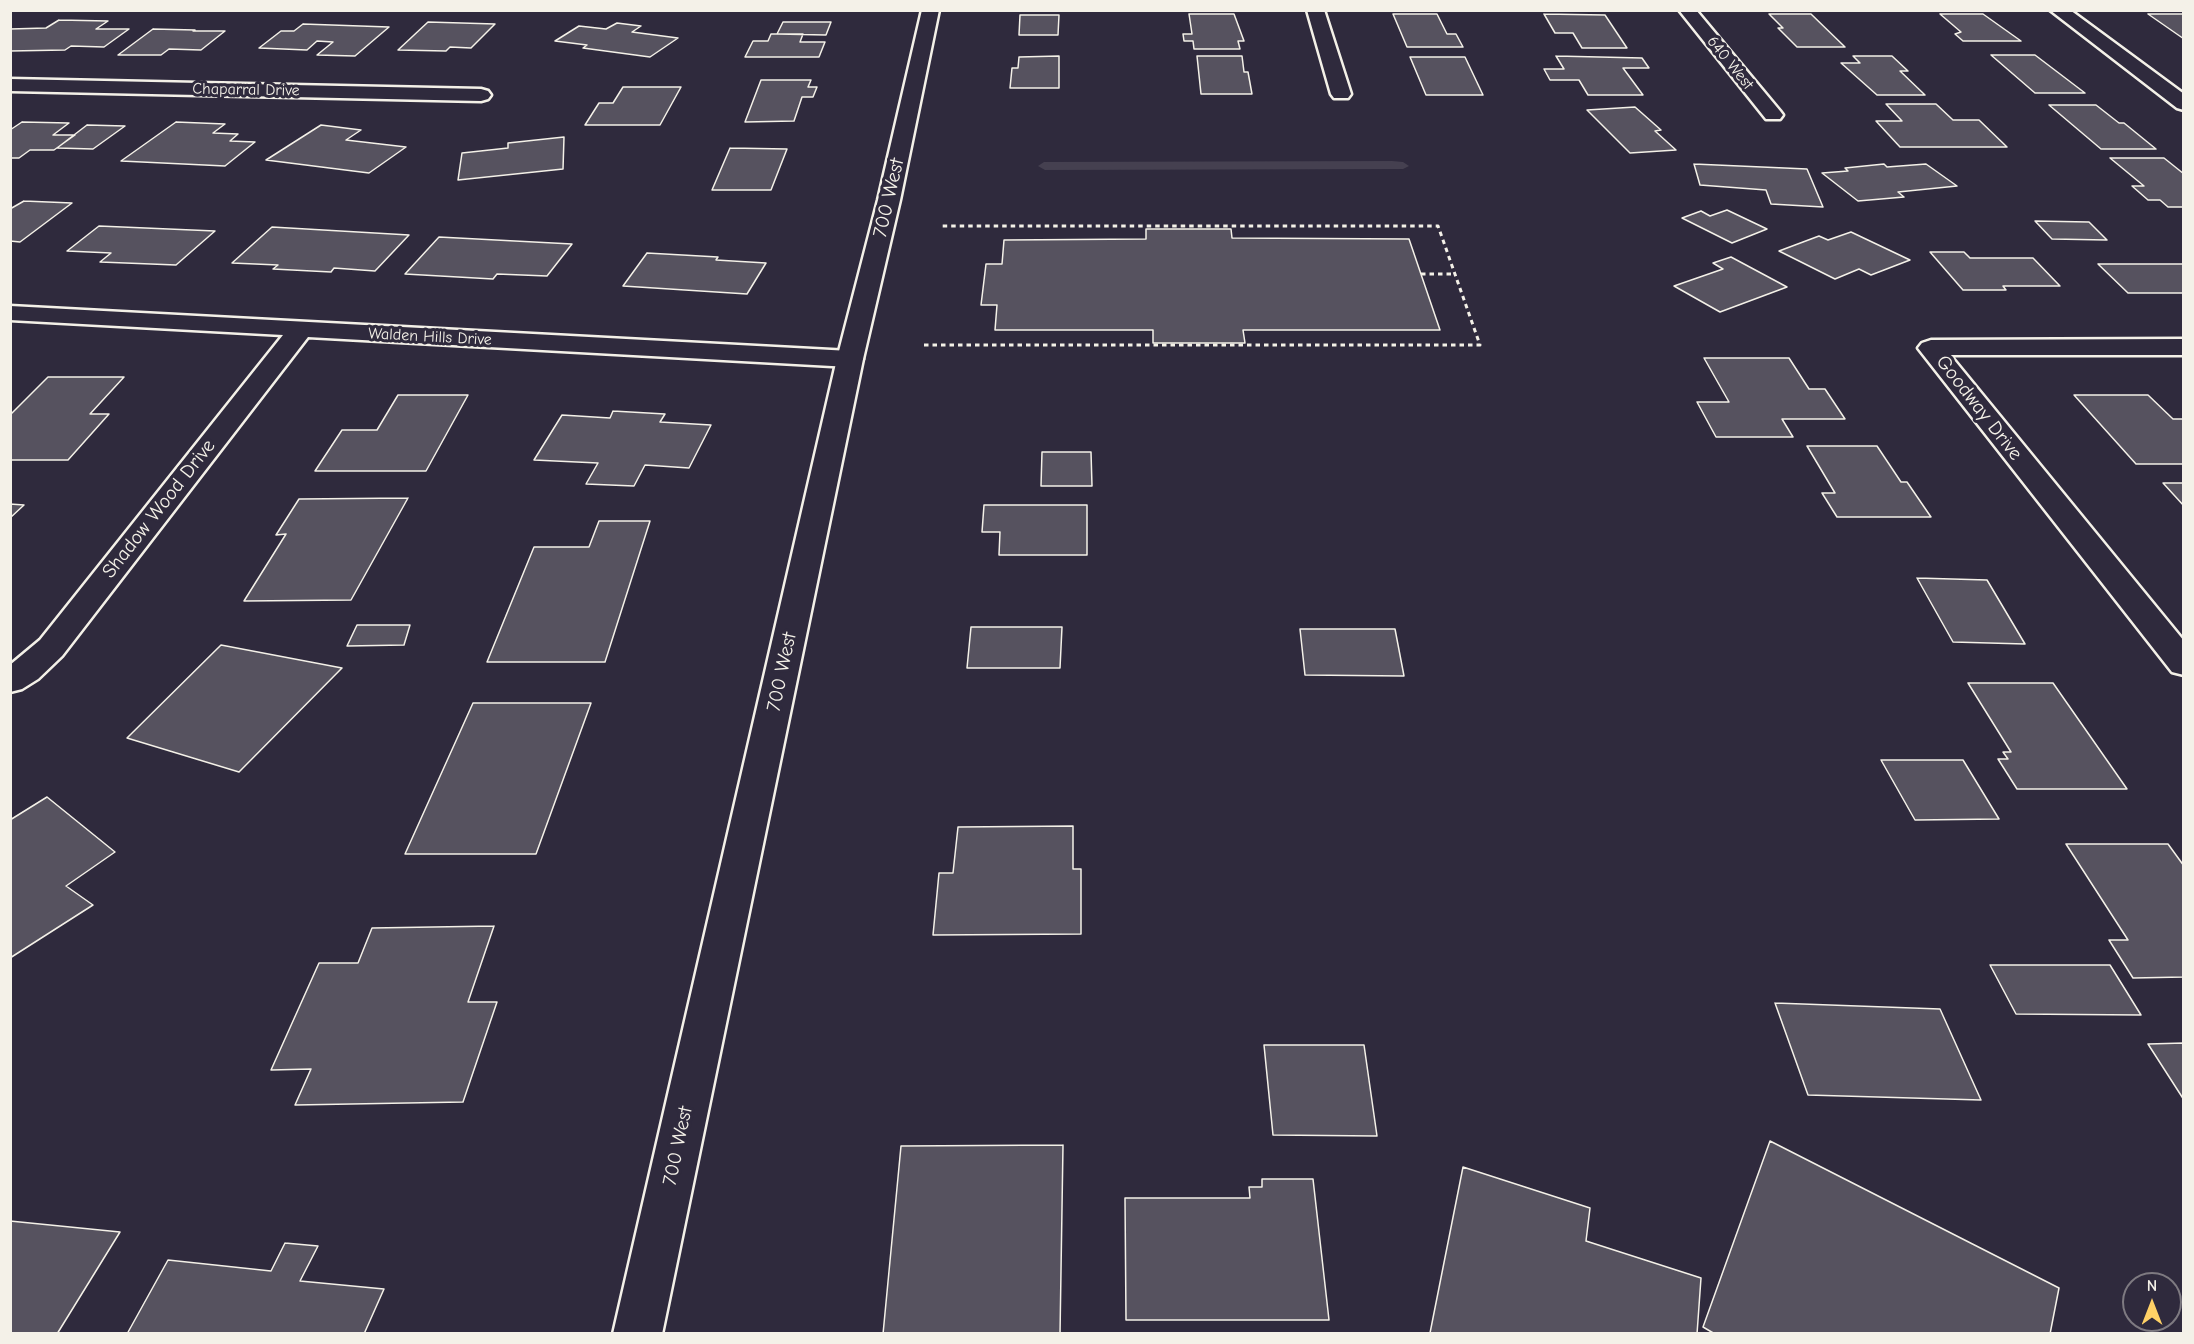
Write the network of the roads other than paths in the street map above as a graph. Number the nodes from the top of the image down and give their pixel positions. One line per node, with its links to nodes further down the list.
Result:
1 (931, 10): 13 (street, 700 West)
2 (1315, 10): 6 (street)
3 (1687, 10): 9 (street, 640 West)
4 (2058, 10): 8 (street)
5 (10, 85): 7 (street, Chaparral Drive)
6 (1341, 94)
7 (481, 95)
8 (2184, 104)
9 (1773, 115)
10 (10, 313): 11 (street, Walden Hills Drive)
11 (300, 330): 13 (street, Walden Hills Drive); 15 (street, Shadow Wood Drive)
12 (2184, 347): 14 (street, Goodway Drive)
13 (850, 359): 16 (street, 700 West)
14 (2184, 664)
15 (10, 681)
16 (637, 1334)

